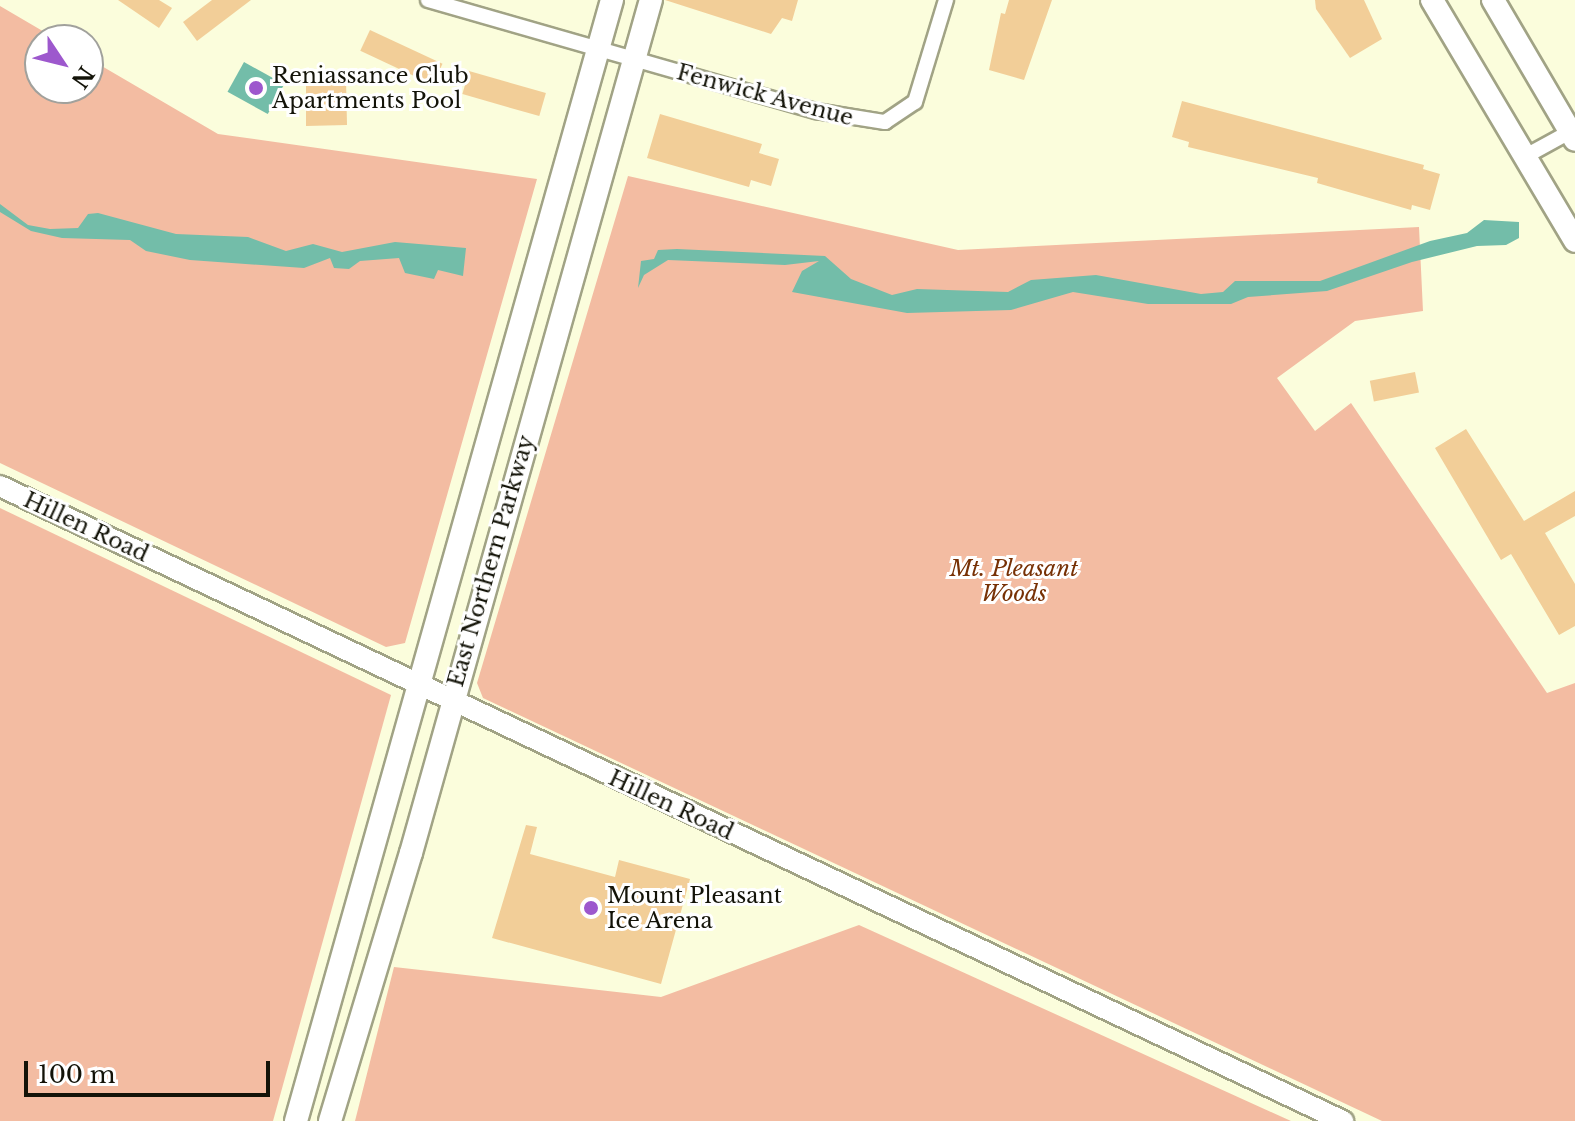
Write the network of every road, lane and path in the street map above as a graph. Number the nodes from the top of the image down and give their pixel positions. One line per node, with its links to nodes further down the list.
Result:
1 (428, 0): 7 (street, Fenwick Avenue)
2 (612, 0): 7 (main road, East Northern Parkway)
3 (651, 0): 8 (main road, East Northern Parkway)
4 (946, 0): 8 (street, Fenwick Avenue)
5 (1432, 0): 10 (main road)
6 (1493, 0): 9 (main road)
7 (598, 51): 8 (street, Fenwick Avenue); 13 (main road, East Northern Parkway)
8 (633, 61): 14 (main road, East Northern Parkway)
9 (1573, 134): 10 (street)
10 (1524, 157): 11 (main road)
11 (1575, 241)
12 (0, 486): 13 (street, Hillen Road)
13 (417, 683): 14 (street, Hillen Road); 15 (main road, East Northern Parkway)
14 (452, 699): 16 (main road, East Northern Parkway); 17 (street, Hillen Road)
15 (296, 1121)
16 (330, 1121)
17 (1343, 1121)

